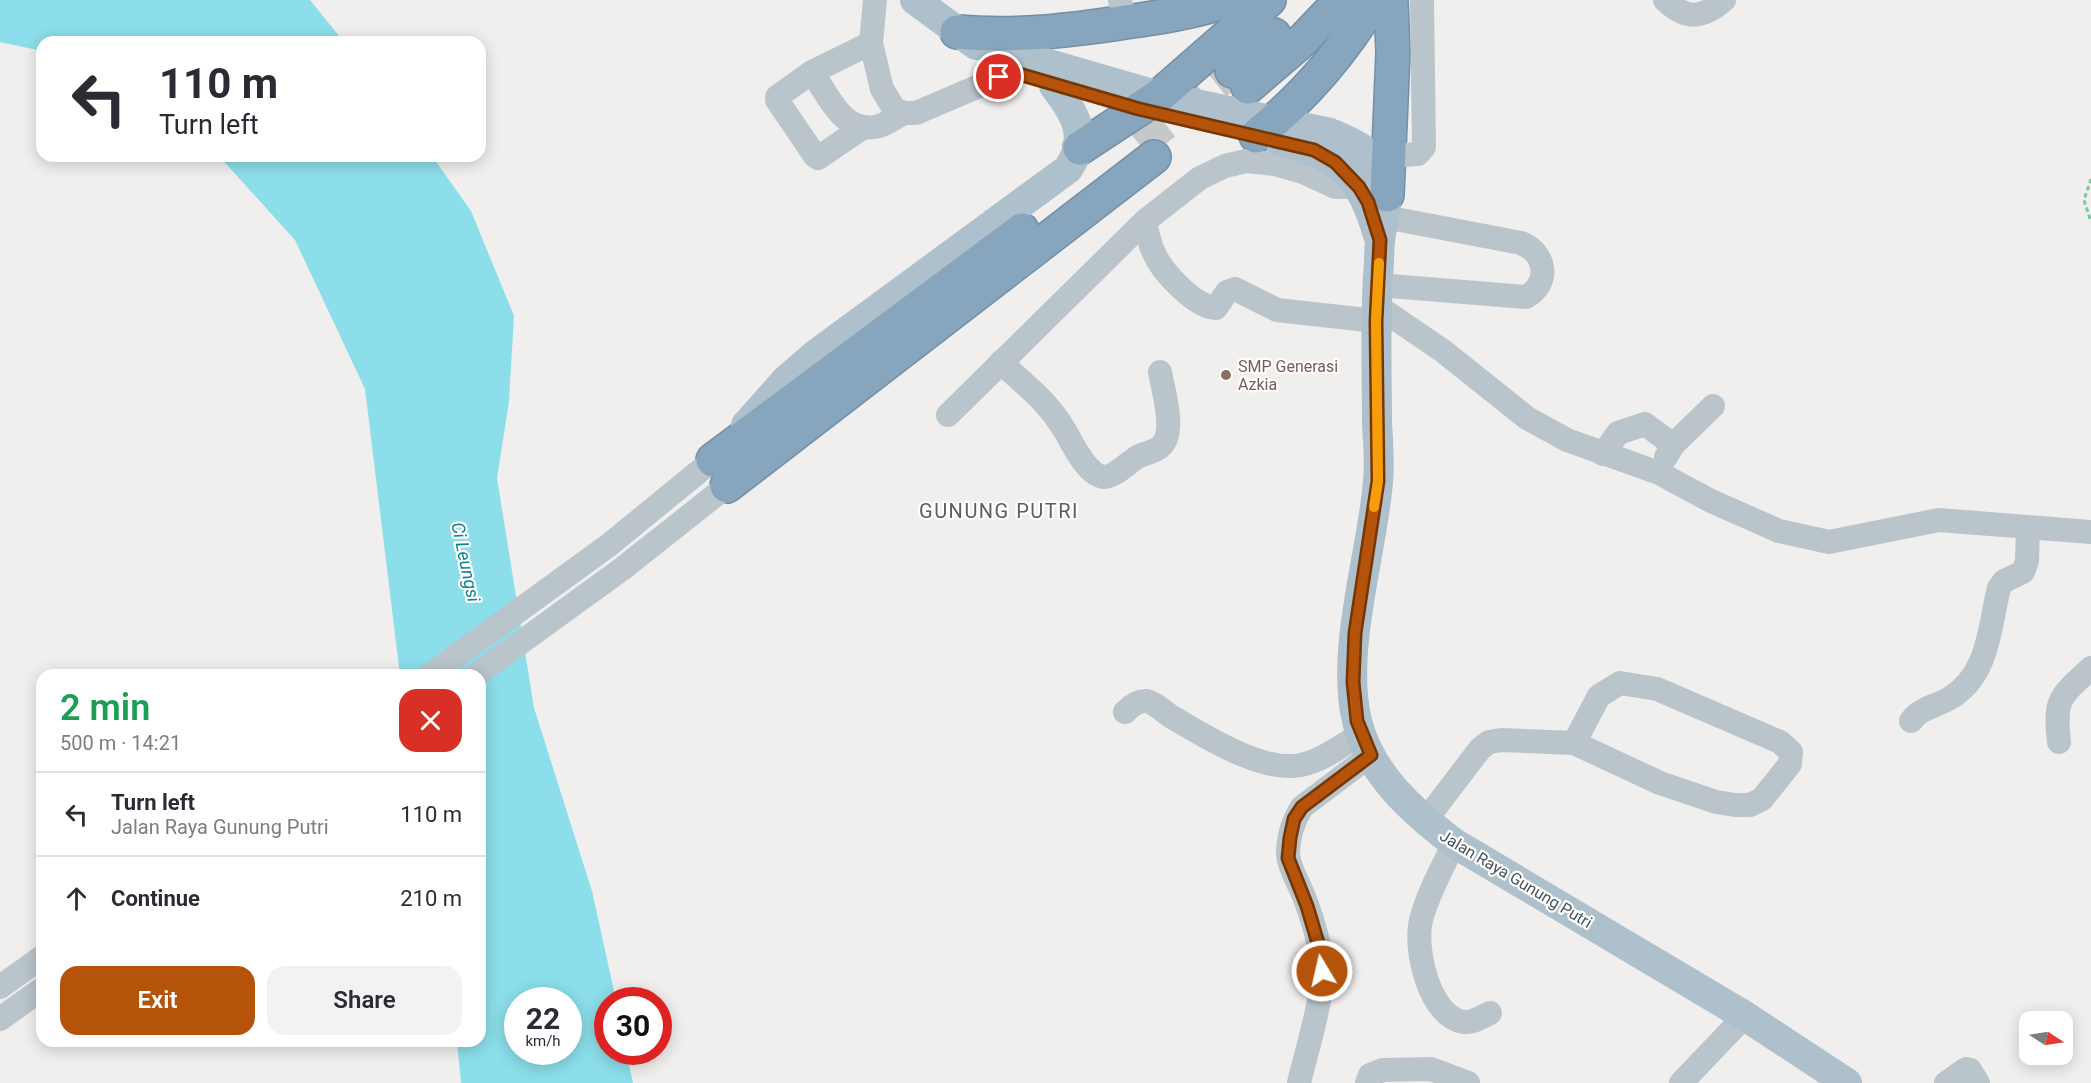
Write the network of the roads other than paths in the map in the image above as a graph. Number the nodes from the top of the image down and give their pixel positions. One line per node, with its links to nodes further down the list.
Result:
1 (874, 0): 14 (street)
2 (915, 0): 13 (main road)
3 (1229, 0): 12 (highway)
4 (1269, 0): 18 (highway)
5 (1309, 0): 6 (highway)
6 (1341, 0)
7 (1374, 0): 21 (highway)
8 (1391, 0): 24 (highway)
9 (1422, 0): 24 (street)
10 (1665, 0): 11 (street)
11 (1724, 0)
12 (1123, 11): 13 (highway)
13 (957, 32): 15 (main road)
14 (871, 43): 16 (street); 19 (street)
15 (1002, 64): 17 (main road); 18 (main road); 19 (street)
16 (812, 72): 20 (street); 20 (street)
17 (1054, 86): 18 (main road); 22 (main road)
18 (1149, 102): 21 (main road); 22 (highway)
19 (904, 113): 20 (street)
20 (862, 128)
21 (1265, 129): 25 (main road)
22 (1080, 148): 34 (main road)
23 (1147, 150): 34 (highway)
24 (1389, 156): 25 (highway)
25 (1378, 210): 26 (street); 27 (main road, Jalan Raya Gunung Putri); 27 (street)
26 (1145, 221): 27 (street); 28 (street)
27 (1377, 304): 33 (street); 45 (main road, Jalan Raya Gunung Putri)
28 (1001, 362): 29 (street); 31 (street)
29 (1160, 372)
30 (1713, 406): 32 (street)
31 (948, 415)
32 (1673, 446): 33 (street); 35 (street)
33 (1603, 454): 35 (street)
34 (720, 473): 39 (street); 40 (street)
35 (1659, 473): 36 (street)
36 (2028, 528): 37 (street); 42 (street)
37 (2091, 532)
38 (2091, 668): 43 (street)
39 (438, 669)
40 (484, 669)
41 (1125, 712): 45 (street)
42 (1911, 721)
43 (2060, 742)
44 (1574, 743): 44 (street); 46 (street)
45 (1366, 744): 46 (main road, Jalan Raya Gunung Putri); 54 (street)
46 (1425, 821): 47 (main road, Jalan Raya Gunung Putri)
47 (1454, 843): 51 (street); 52 (main road, Jalan Raya Gunung Putri)
48 (36, 961): 49 (street)
49 (0, 987)
50 (36, 993): 53 (street)
51 (1490, 1013)
52 (1745, 1016): 57 (street); 58 (main road, Jalan Raya Gunung Putri)
53 (0, 1018)
54 (1299, 1083)
55 (1367, 1083): 56 (street)
56 (1468, 1083)
57 (1681, 1083)
58 (1847, 1083)
59 (1946, 1083): 60 (street)
60 (1978, 1083)

